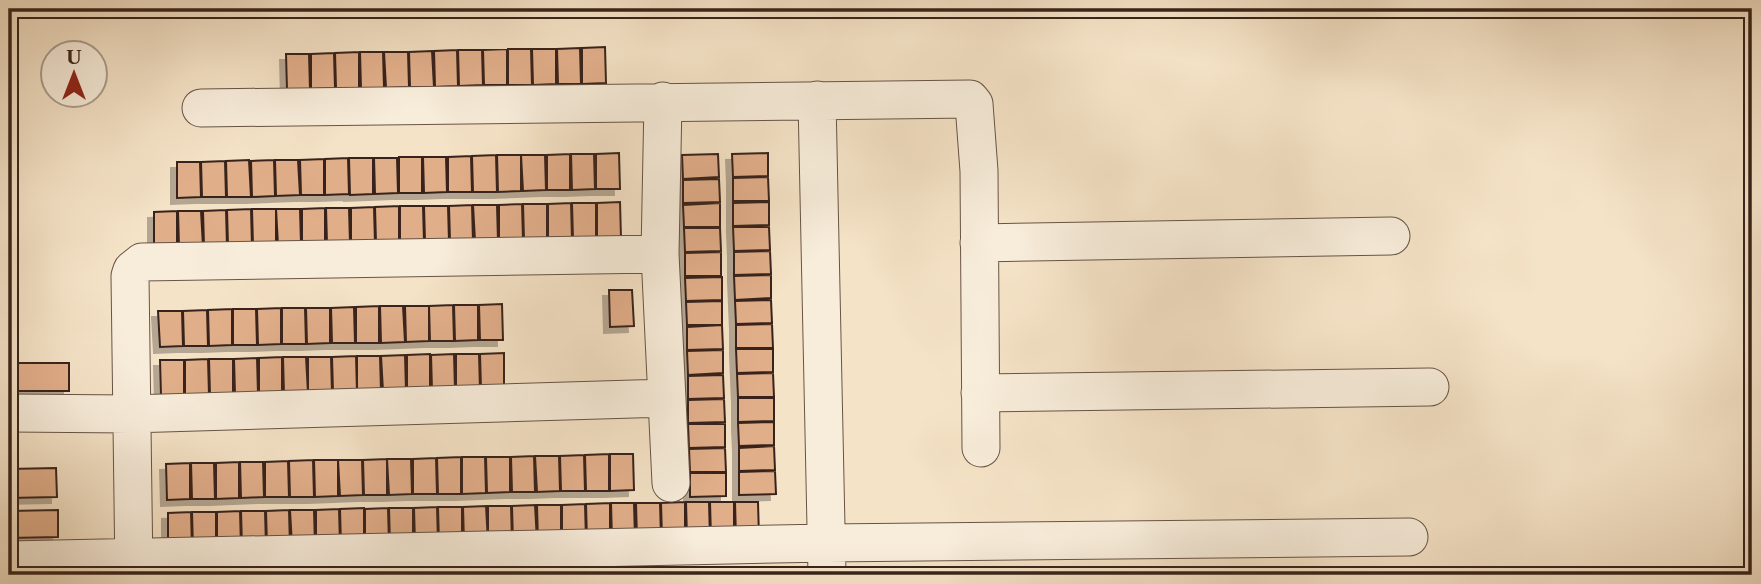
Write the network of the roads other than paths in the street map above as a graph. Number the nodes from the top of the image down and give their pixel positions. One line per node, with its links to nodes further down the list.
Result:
1 (817, 100): 2 (street); 5 (street); 15 (street)
2 (663, 101): 3 (street); 6 (street)
3 (201, 108)
4 (1391, 236): 5 (street)
5 (979, 243): 8 (street)
6 (660, 254): 9 (street); 11 (street)
7 (1430, 387): 8 (street)
8 (980, 393): 12 (street)
9 (667, 398): 11 (street); 13 (street)
10 (9, 413): 11 (street)
11 (130, 414): 17 (street)
12 (981, 448)
13 (671, 482)
14 (1409, 537): 15 (street)
15 (827, 559): 17 (street)
16 (9, 560): 17 (street)
17 (133, 567)

